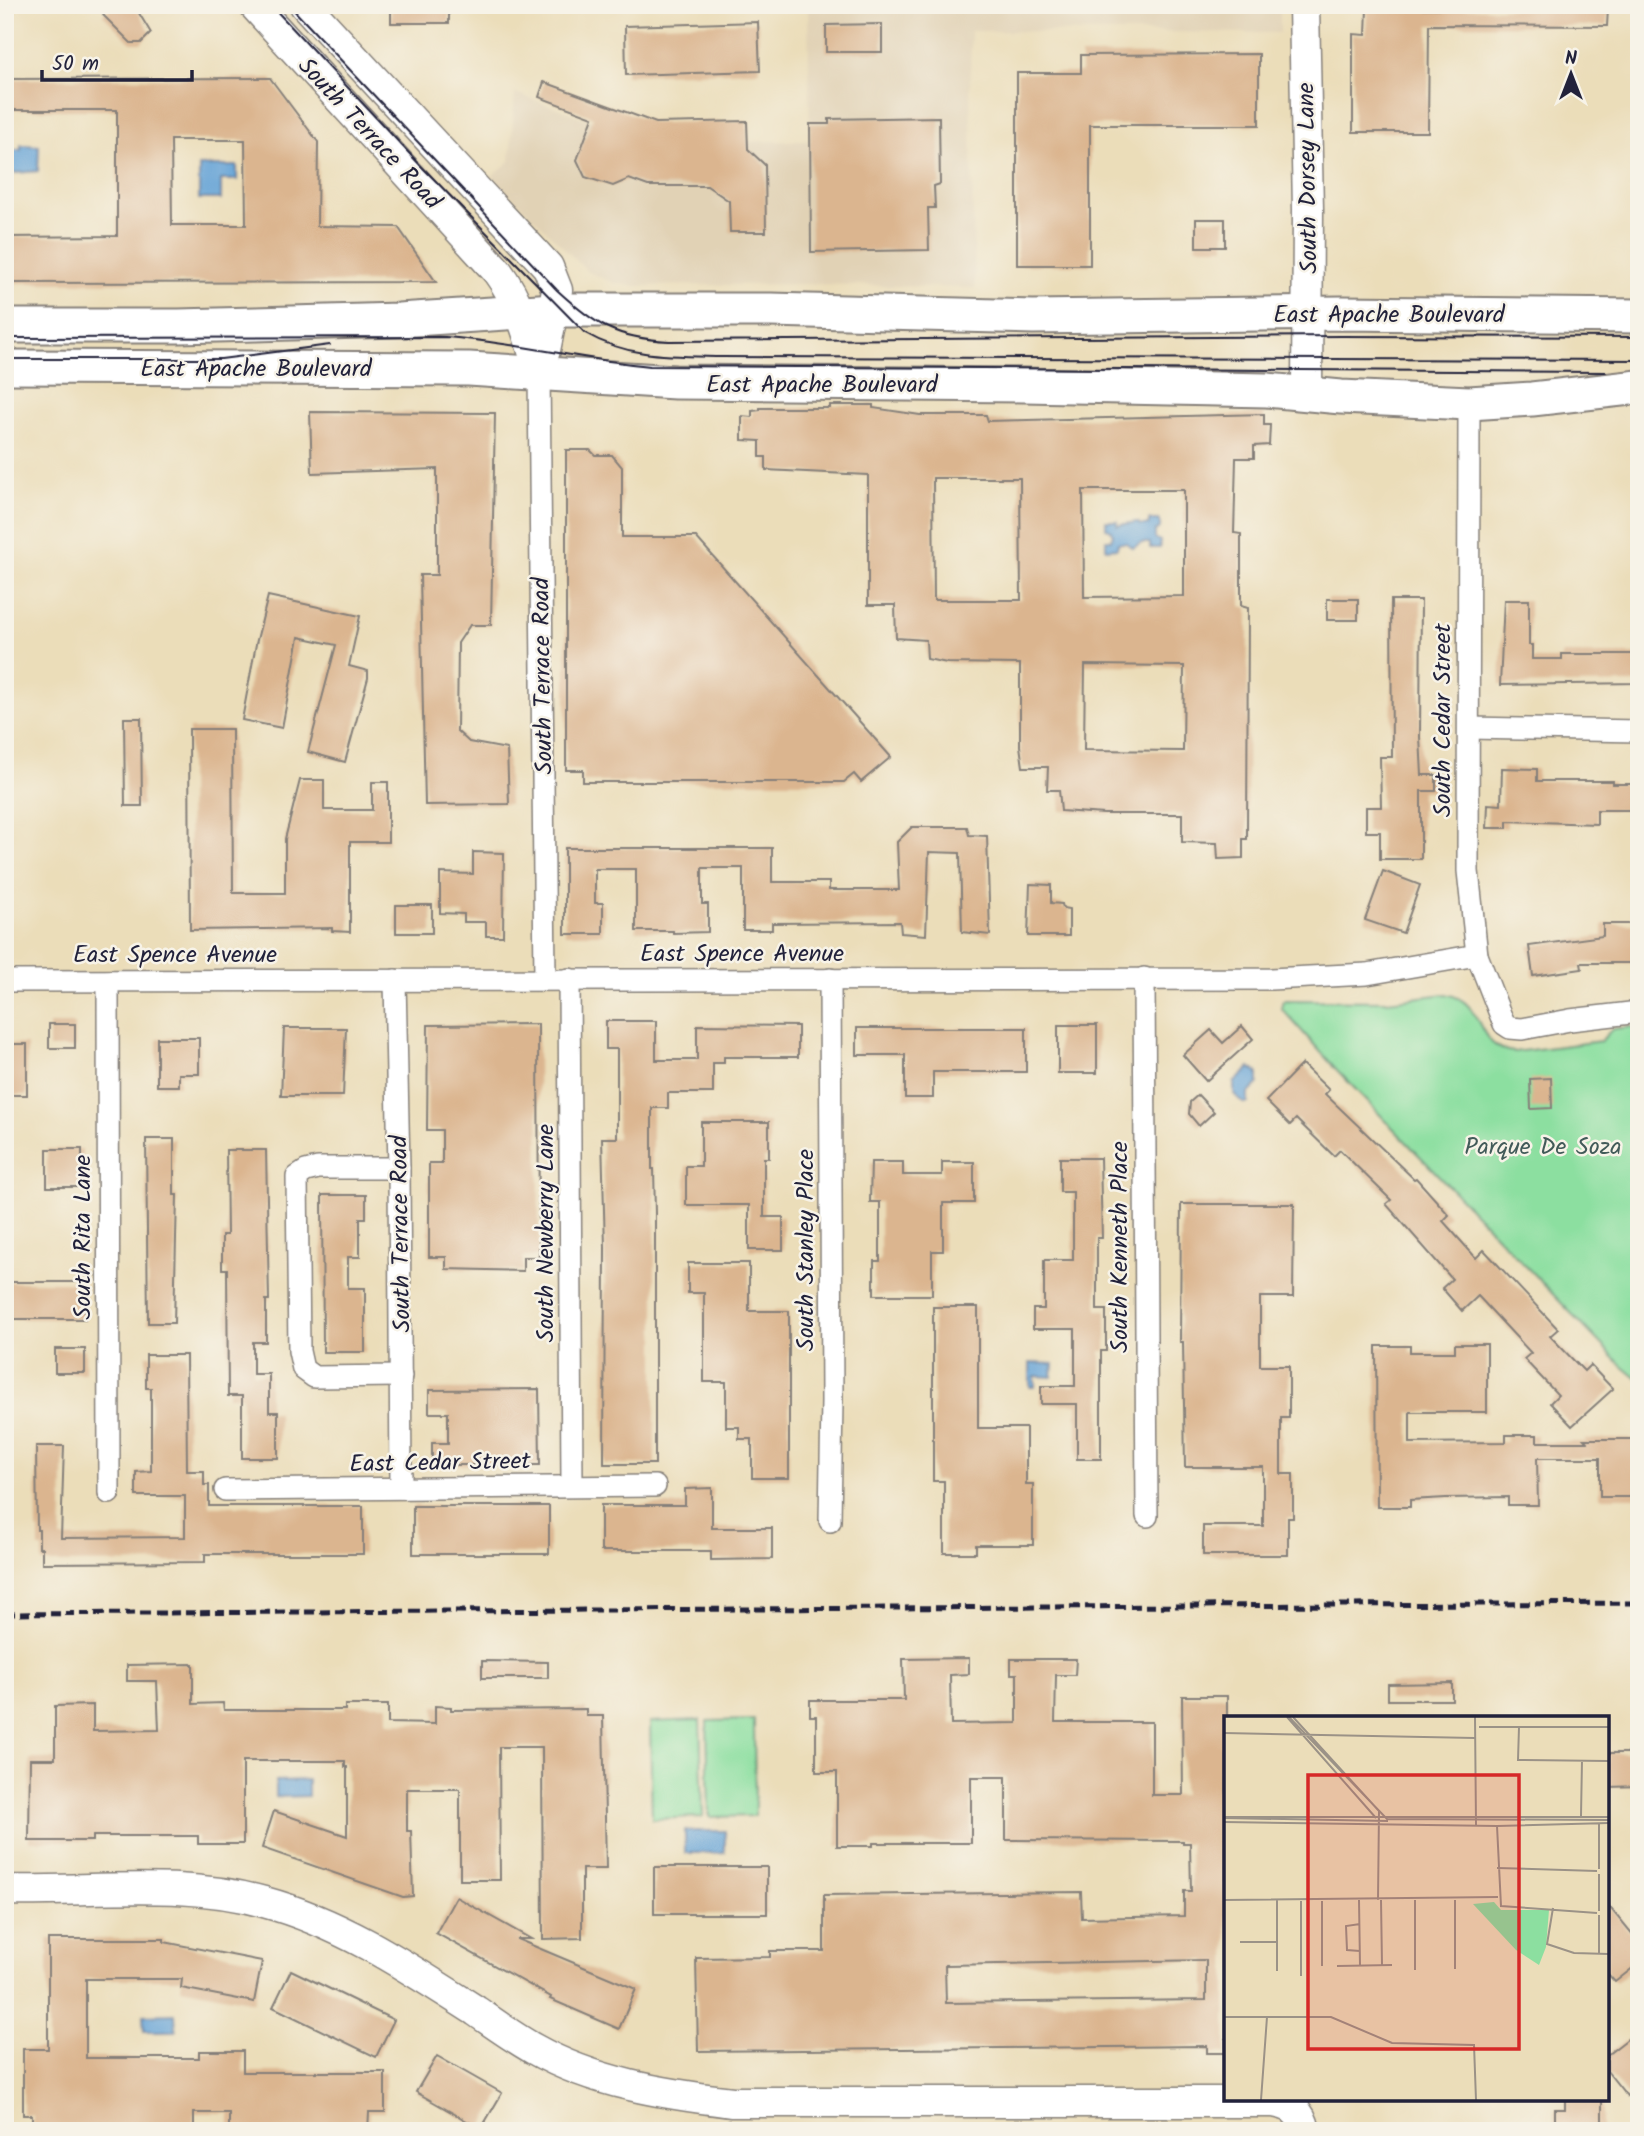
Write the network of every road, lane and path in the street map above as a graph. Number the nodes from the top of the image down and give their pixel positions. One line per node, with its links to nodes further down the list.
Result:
1 (254, 5): 5 (street, South Terrace Road)
2 (305, 5): 4 (street, South Terrace Road)
3 (1304, 5): 6 (street, South Dorsey Lane)
4 (554, 310): 5 (main road, East Apache Boulevard); 6 (main road, East Apache Boulevard); 12 (street, South Terrace Road)
5 (521, 312): 9 (main road, East Apache Boulevard); 12 (street, South Terrace Road)
6 (1308, 314): 7 (main road, East Apache Boulevard); 14 (street, South Dorsey Lane)
7 (1639, 316)
8 (5, 326): 9 (main road, East Apache Boulevard)
9 (103, 326): 11 (main road)
10 (5, 367): 11 (main road, East Apache Boulevard)
11 (88, 368): 12 (main road, East Apache Boulevard)
12 (539, 372): 14 (main road, East Apache Boulevard); 20 (street, South Terrace Road)
13 (1639, 387): 15 (main road, East Apache Boulevard)
14 (1307, 393): 15 (main road, East Apache Boulevard)
15 (1469, 403): 16 (street, South Cedar Street)
16 (1469, 728): 17 (street); 18 (street, South Cedar Street)
17 (1639, 731)
18 (1477, 955): 19 (street, East Spence Avenue); 26 (street, South Cedar Street)
19 (1144, 978): 22 (street, East Spence Avenue); 34 (street, South Kenneth Place)
20 (545, 979): 21 (street, East Spence Avenue); 23 (street, East Spence Avenue)
21 (569, 979): 22 (street, East Spence Avenue); 29 (street, South Newberry Lane)
22 (830, 979): 35 (street, South Stanley Place)
23 (395, 980): 25 (street, East Spence Avenue); 27 (street, South Terrace Road)
24 (5, 981): 25 (street, East Spence Avenue)
25 (108, 981): 33 (street, South Rita Lane)
26 (1639, 1012)
27 (399, 1168): 28 (street, South Terrace Road); 28 (street)
28 (401, 1376): 31 (street, South Terrace Road)
29 (572, 1486): 30 (street, East Cedar Street); 31 (street, East Cedar Street)
30 (656, 1486)
31 (401, 1488): 32 (street, East Cedar Street)
32 (225, 1490)
33 (109, 1493)
34 (1147, 1516)
35 (830, 1521)
36 (5, 1890): 37 (street)
37 (1298, 2118)

